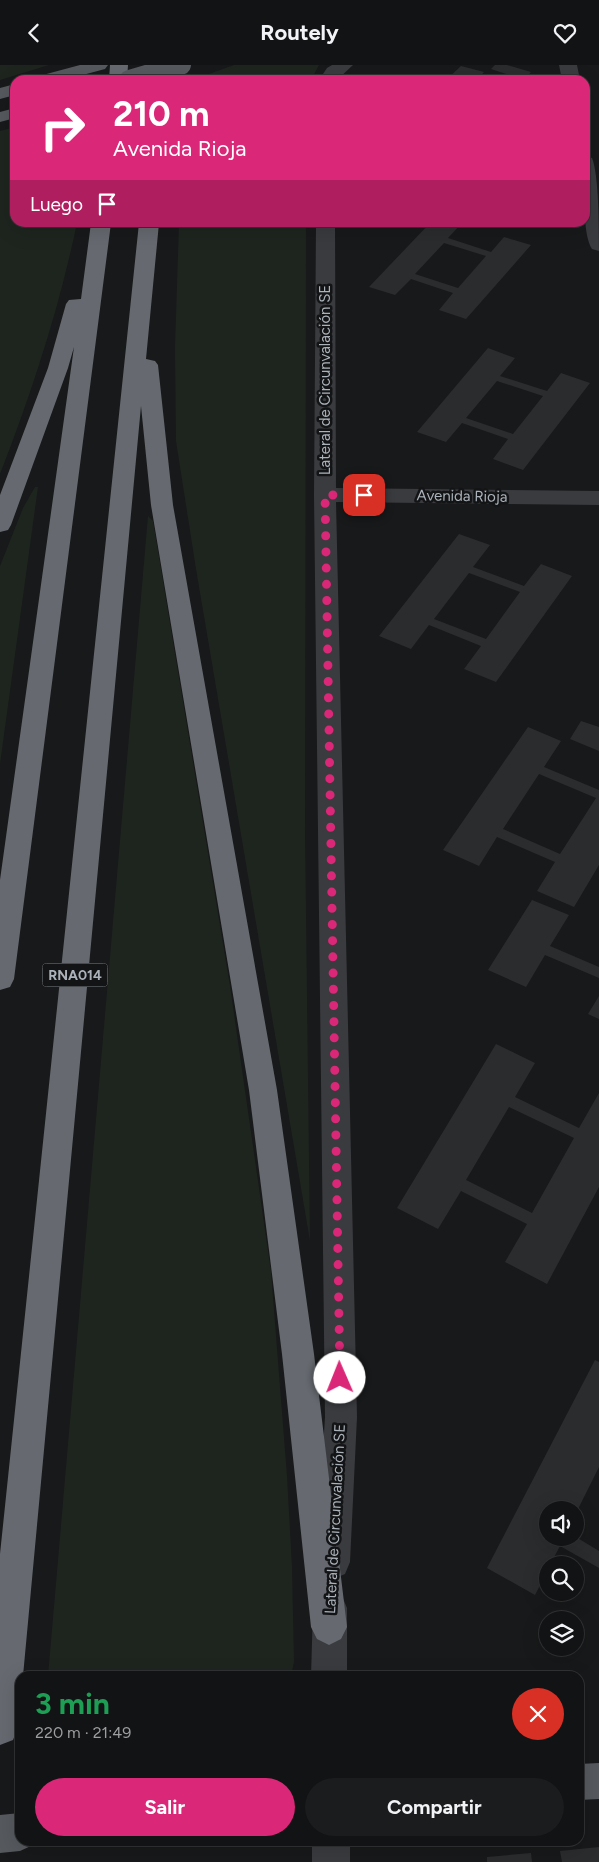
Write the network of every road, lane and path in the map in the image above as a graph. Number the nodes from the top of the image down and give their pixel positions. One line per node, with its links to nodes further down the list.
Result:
1 (98, 65): 4 (main road)
2 (181, 65): 5 (main road, bridge)
3 (344, 65): 6 (street)
4 (63, 75)
5 (146, 75)
6 (331, 75)
7 (590, 192): 12 (street)
8 (95, 227): 16 (highway)
9 (100, 227): 17 (highway)
10 (149, 227): 13 (highway, RNA014)
11 (325, 227): 14 (street, Lateral de Circunvalación SE)
12 (599, 245)
13 (142, 303): 18 (highway); 20 (highway, RNA014)
14 (325, 495): 15 (street, Avenida Rioja); 18 (street, Lateral de Circunvalación SE)
15 (599, 498)
16 (0, 525)
17 (0, 979)
18 (329, 1627): 19 (street, Lateral de Circunvalación SE)
19 (329, 1671)
20 (0, 1727)
21 (599, 1781): 22 (main road)
22 (584, 1782)
23 (15, 1832): 24 (main road)
24 (0, 1834)
25 (331, 1846): 26 (street)
26 (331, 1862)

